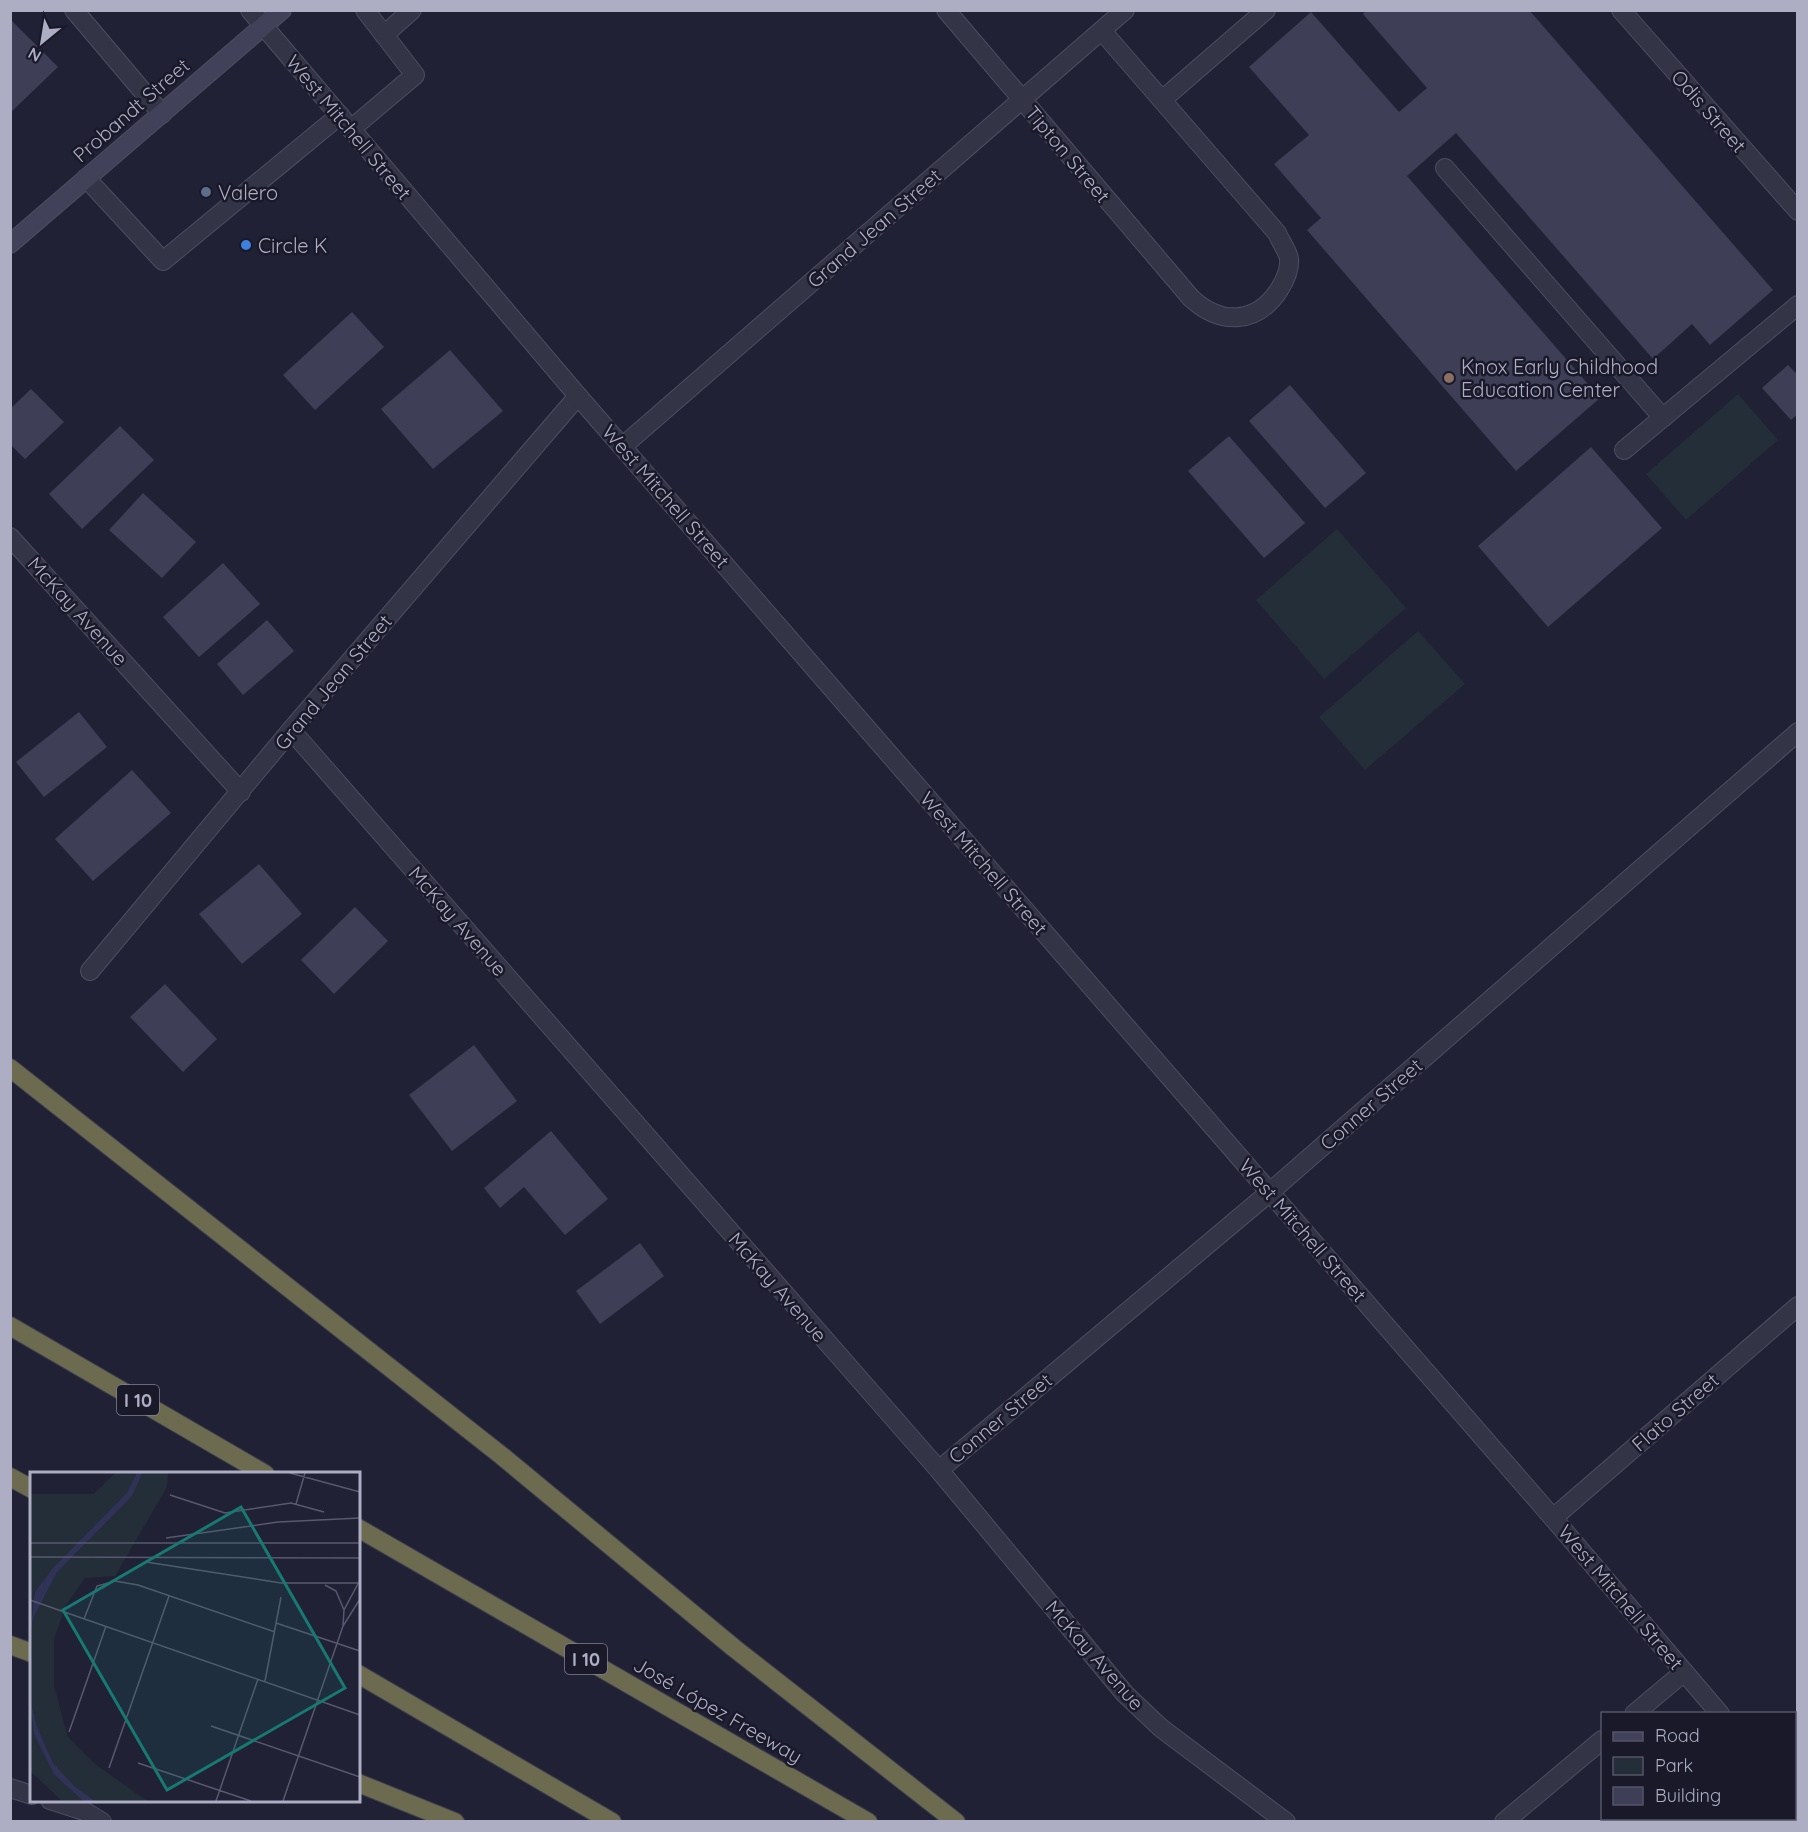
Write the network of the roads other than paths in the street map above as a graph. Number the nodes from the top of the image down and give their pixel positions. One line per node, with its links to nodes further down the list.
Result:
1 (74, 10): 15 (street)
2 (250, 10): 10 (street, West Mitchell Street)
3 (282, 10): 10 (main road, Probandt Street)
4 (365, 10): 12 (street)
5 (412, 10): 12 (street)
6 (946, 10): 14 (street, Tipton Street)
7 (1125, 10): 11 (street, Grand Jean Street)
8 (1266, 10): 13 (street)
9 (1621, 10): 19 (street, Odis Street)
10 (264, 26): 15 (main road, Probandt Street); 16 (street, West Mitchell Street)
11 (1102, 31): 13 (street, Tipton Street); 14 (street, Grand Jean Street)
12 (384, 35): 16 (street)
13 (1162, 99): 14 (street, Tipton Street)
14 (1022, 100): 24 (street, Grand Jean Street)
15 (162, 114): 18 (main road, Probandt Street)
16 (345, 122): 18 (street); 22 (street, West Mitchell Street)
17 (1445, 168): 23 (street)
18 (86, 178): 20 (main road, Probandt Street)
19 (1797, 211)
20 (10, 244)
21 (1797, 305): 23 (street)
22 (578, 396): 24 (street, West Mitchell Street); 27 (street, Grand Jean Street)
23 (1663, 418): 25 (street)
24 (623, 446): 32 (street, West Mitchell Street)
25 (1624, 450)
26 (10, 537): 29 (street, McKay Avenue)
27 (291, 730): 29 (street, Grand Jean Street); 35 (street, McKay Avenue)
28 (1797, 732): 32 (street, Conner Street)
29 (241, 792): 30 (street, Grand Jean Street)
30 (90, 971)
31 (10, 1068): 56 (highway)
32 (1270, 1192): 35 (street, Conner Street); 39 (street, West Mitchell Street)
33 (1797, 1306): 39 (street, Flato Street)
34 (10, 1326): 36 (highway, I 10)
35 (939, 1470): 57 (street, McKay Avenue)
36 (263, 1472)
37 (10, 1477): 38 (highway)
38 (30, 1488)
39 (1553, 1518): 43 (street, West Mitchell Street)
40 (360, 1529): 55 (highway, José López Freeway / I 10)
41 (10, 1645): 42 (highway)
42 (30, 1652)
43 (1684, 1672): 45 (street); 46 (street, West Mitchell Street)
44 (360, 1675): 54 (highway)
45 (1635, 1712)
46 (1719, 1712)
47 (1601, 1741): 58 (street)
48 (360, 1784): 53 (highway)
49 (10, 1788): 50 (street)
50 (30, 1794)
51 (56, 1802): 52 (street)
52 (102, 1821)
53 (455, 1821)
54 (612, 1821)
55 (868, 1821)
56 (956, 1821)
57 (1286, 1821)
58 (1504, 1821)

